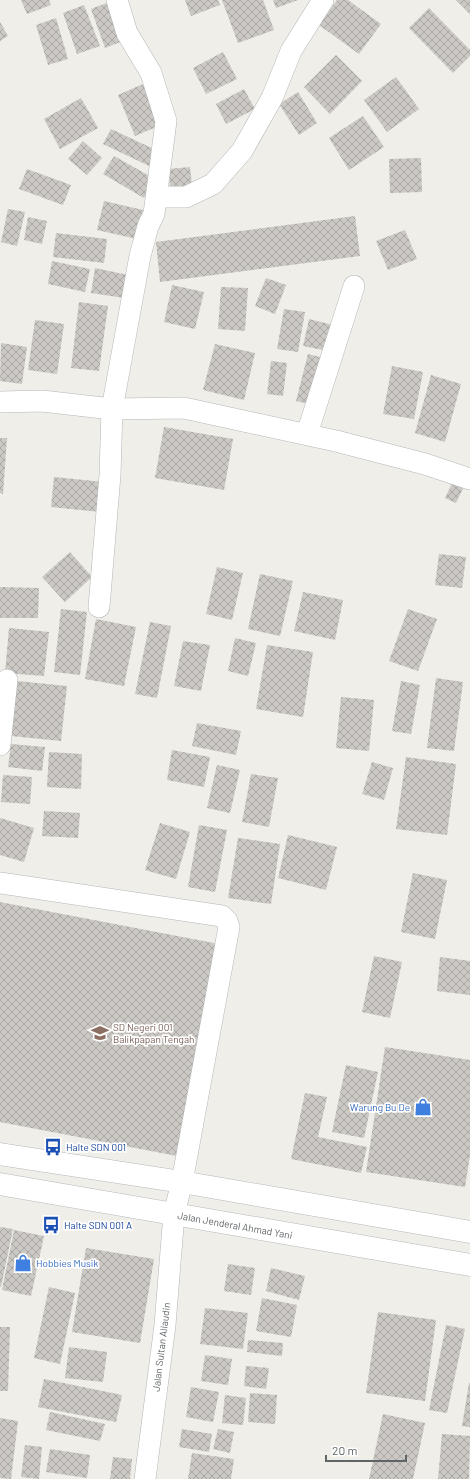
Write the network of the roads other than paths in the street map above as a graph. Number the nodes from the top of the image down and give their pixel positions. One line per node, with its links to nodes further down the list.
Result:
1 (117, 0): 3 (street)
2 (323, 0): 3 (street)
3 (158, 197): 6 (street)
4 (354, 286): 7 (street)
5 (0, 402): 6 (street)
6 (112, 408): 7 (street); 9 (street)
7 (308, 434): 8 (street)
8 (470, 479)
9 (99, 607)
10 (7, 680): 11 (street)
11 (0, 745)
12 (0, 883): 14 (street, Jalan Sultan Allaudin)
13 (0, 1154): 14 (main road)
14 (182, 1182): 16 (street, Jalan Sultan Allaudin); 17 (main road)
15 (0, 1184): 16 (main road, Jalan Jenderal Ahmad Yani)
16 (174, 1214): 18 (main road, Jalan Jenderal Ahmad Yani); 19 (street, Jalan Sultan Allaudin)
17 (470, 1232)
18 (470, 1265)
19 (145, 1479)

